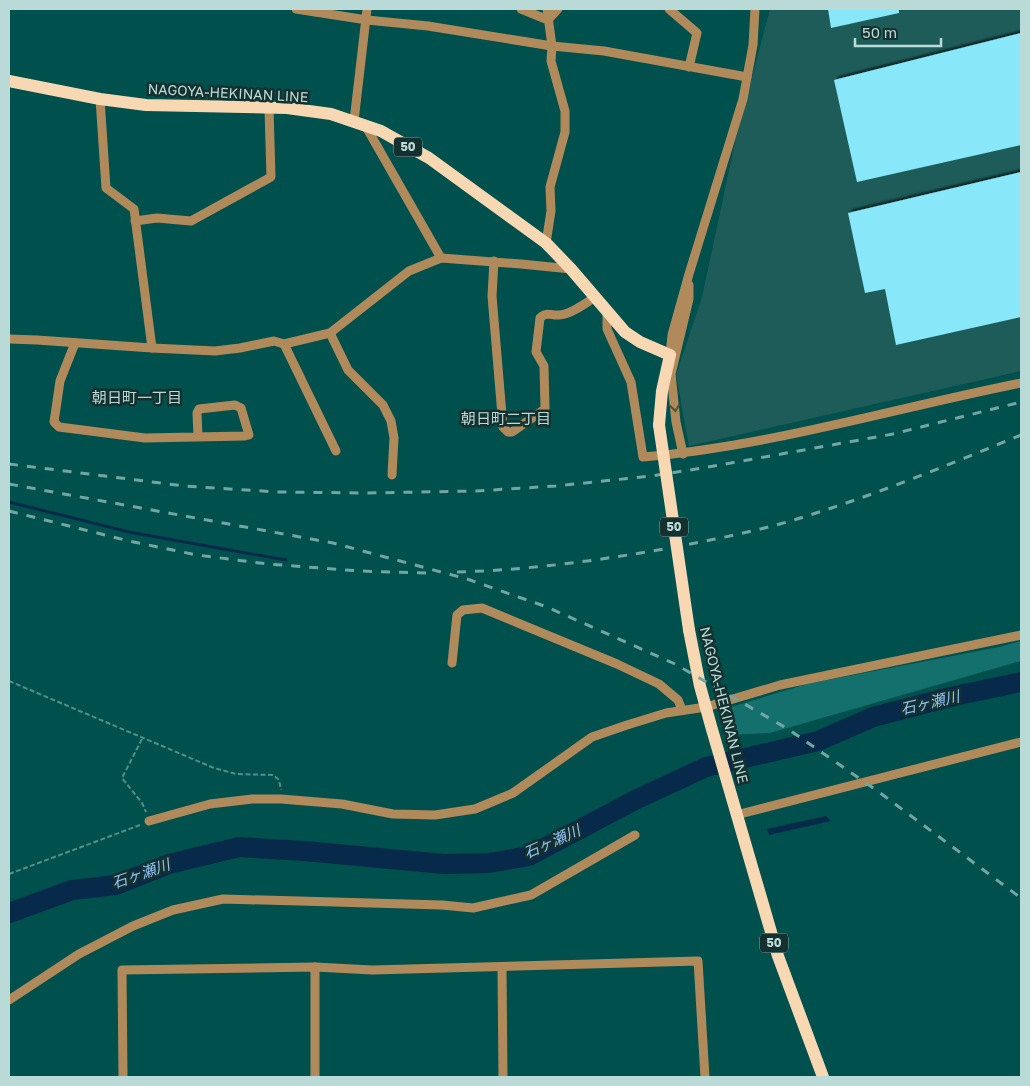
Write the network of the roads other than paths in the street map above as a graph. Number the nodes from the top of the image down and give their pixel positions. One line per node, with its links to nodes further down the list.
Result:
1 (296, 9): 8 (street)
2 (367, 9): 8 (street)
3 (521, 9): 9 (street)
4 (547, 9): 9 (street)
5 (558, 9): 9 (street)
6 (669, 9): 11 (street)
7 (756, 9): 12 (street)
8 (367, 20): 10 (street); 16 (street)
9 (548, 20): 10 (street)
10 (552, 46): 11 (street); 18 (street)
11 (689, 67): 12 (street)
12 (747, 77): 22 (street)
13 (9, 82): 14 (main road, NAGOYA-HEKINAN LINE / 50)
14 (100, 99): 15 (main road, NAGOYA-HEKINAN LINE / 50); 17 (street)
15 (269, 108): 16 (main road, NAGOYA-HEKINAN LINE / 50); 17 (street)
16 (359, 123): 18 (main road, NAGOYA-HEKINAN LINE / 50); 19 (street)
17 (135, 220): 29 (street)
18 (546, 244): 21 (main road, NAGOYA-HEKINAN LINE / 50)
19 (441, 258): 20 (street); 25 (street)
20 (494, 262): 21 (street); 23 (street)
21 (572, 269): 23 (main road, NAGOYA-HEKINAN LINE / 50)
22 (689, 274): 30 (street); 34 (street, one-way to 34)
23 (595, 297): 24 (main road, NAGOYA-HEKINAN LINE / 50)
24 (607, 311): 30 (main road, NAGOYA-HEKINAN LINE / 50); 34 (street)
25 (330, 333): 28 (street); 35 (street)
26 (9, 340): 27 (street)
27 (75, 343): 29 (street); 32 (street)
28 (284, 344): 29 (street); 33 (street)
29 (152, 348)
30 (670, 355): 38 (main road, NAGOYA-HEKINAN LINE / 50, bridge)
31 (1021, 383): 34 (street)
32 (198, 437): 32 (street)
33 (336, 451)
34 (683, 454)
35 (392, 475)
36 (1021, 636): 38 (street)
37 (452, 663): 39 (street)
38 (706, 707): 39 (street); 41 (main road, NAGOYA-HEKINAN LINE / 50)
39 (682, 710): 42 (street)
40 (1021, 742): 41 (street)
41 (735, 811): 51 (main road, NAGOYA-HEKINAN LINE / 50)
42 (149, 821)
43 (635, 836): 46 (street)
44 (502, 966): 45 (street); 49 (street); 50 (street)
45 (314, 967): 47 (street); 48 (street)
46 (9, 1000)
47 (123, 1077)
48 (315, 1077)
49 (503, 1077)
50 (705, 1077)
51 (823, 1077)

